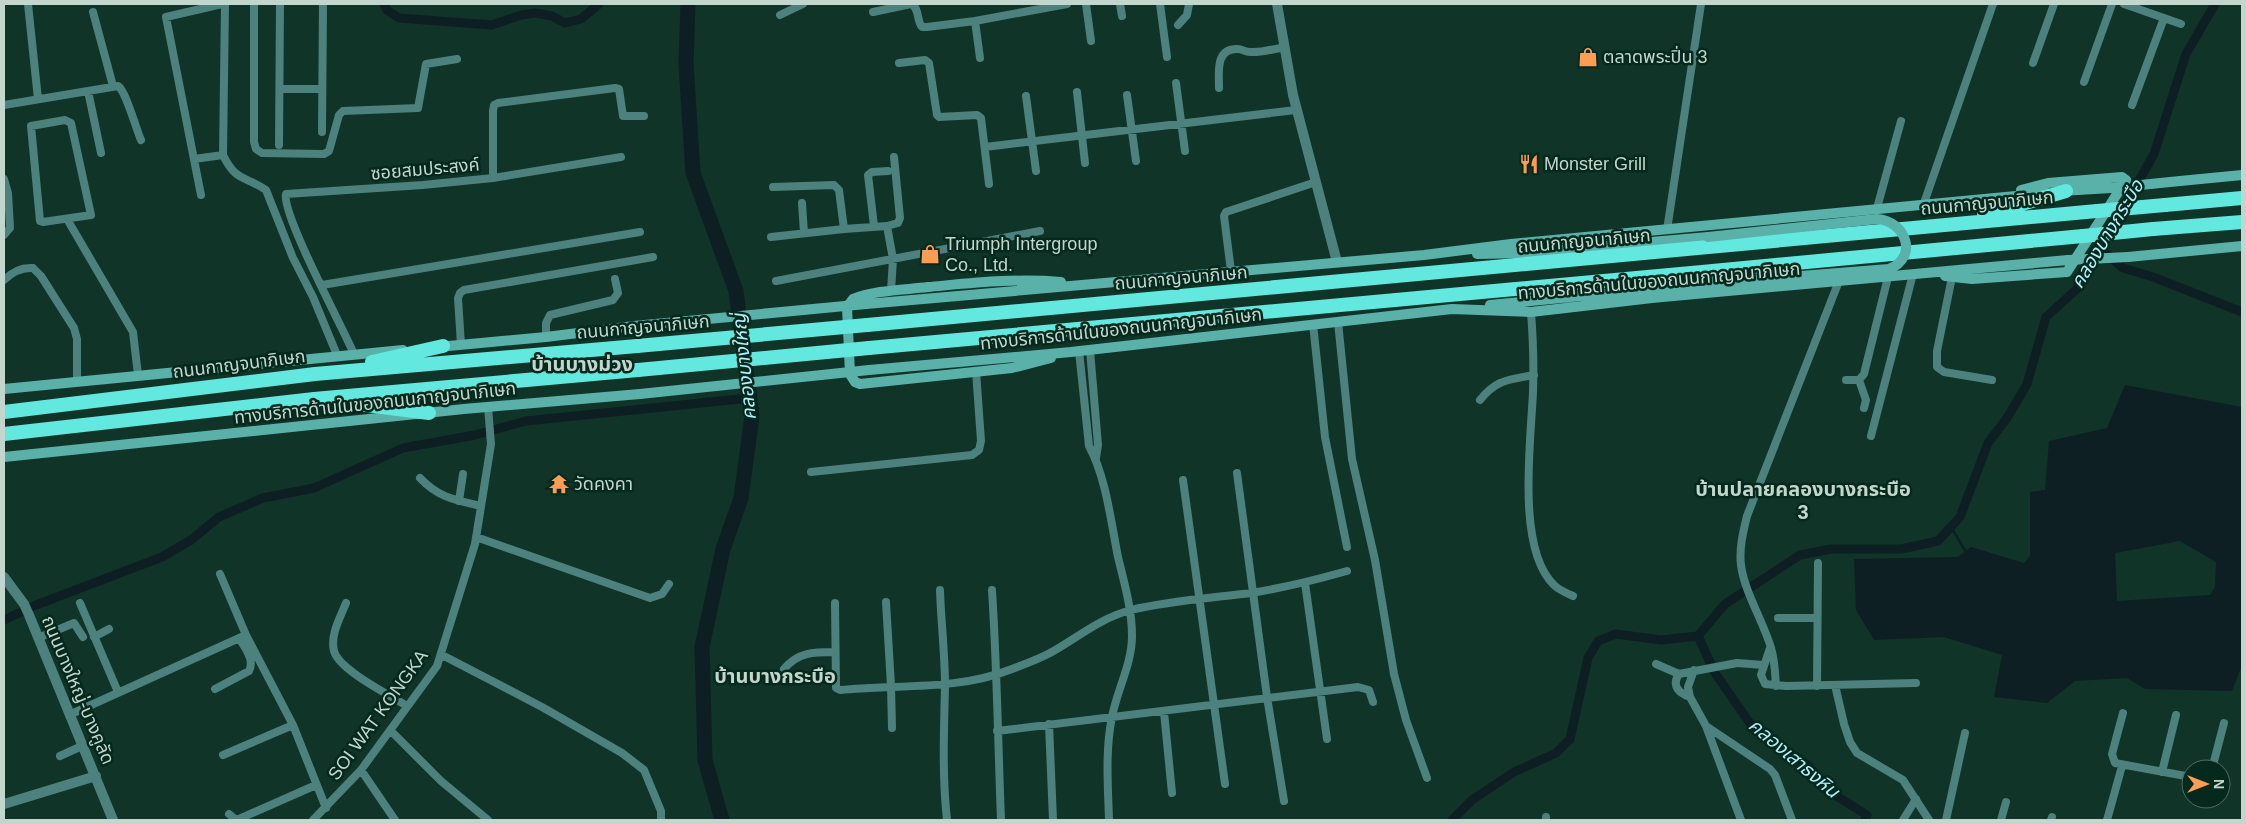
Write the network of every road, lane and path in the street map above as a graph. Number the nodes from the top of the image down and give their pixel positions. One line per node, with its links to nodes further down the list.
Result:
1 (28, 4): 46 (street)
2 (224, 4): 62 (street); 65 (street)
3 (254, 4): 33 (street)
4 (280, 4): 40 (street)
5 (323, 4): 41 (street)
6 (803, 4): 23 (street)
7 (911, 4): 21 (street); 26 (street)
8 (1067, 4): 26 (street)
9 (1086, 4): 29 (street)
10 (1120, 4): 24 (street)
11 (1160, 4): 31 (street)
12 (1189, 4): 28 (street)
13 (1277, 4): 30 (street)
14 (1701, 4): 89 (street)
15 (1993, 4): 81 (street)
16 (2054, 4): 35 (street)
17 (2112, 4): 36 (street)
18 (2124, 4): 22 (street)
19 (2150, 4): 22 (street)
20 (93, 12): 38 (street)
21 (873, 12)
22 (2147, 12): 25 (street)
23 (780, 15)
24 (1122, 16)
25 (2164, 18): 27 (street); 48 (street)
26 (975, 21): 32 (street)
27 (2180, 24)
28 (1178, 25)
29 (1091, 41)
30 (1285, 47): 39 (street); 49 (street)
31 (1167, 57)
32 (980, 58)
33 (457, 59)
34 (899, 63): 59 (street)
35 (2033, 63)
36 (2084, 82)
37 (1176, 83): 52 (street)
38 (114, 86): 42 (street); 56 (street)
39 (1219, 88)
40 (280, 89): 41 (street); 58 (street)
41 (322, 89): 54 (street)
42 (88, 91): 46 (street); 61 (street)
43 (1077, 92): 55 (street)
44 (1127, 95): 53 (street)
45 (1026, 96): 57 (street)
46 (38, 99): 47 (street)
47 (4, 105)
48 (2132, 105)
49 (1296, 110): 52 (street); 73 (street)
50 (644, 116): 71 (street, ซอยสมประสงค์)
51 (1901, 121): 82 (street)
52 (1181, 123): 53 (street); 60 (street)
53 (1132, 130): 55 (street); 66 (street)
54 (322, 132)
55 (1082, 136): 57 (street); 67 (street)
56 (141, 140)
57 (1032, 140): 59 (street); 69 (street)
58 (279, 145)
59 (985, 147): 74 (street)
60 (1185, 151)
61 (101, 153)
62 (223, 155): 65 (street); 121 (street)
63 (894, 156): 87 (street)
64 (622, 157): 71 (street)
65 (194, 159): 77 (street)
66 (1136, 161)
67 (1085, 163)
68 (888, 171): 86 (street)
69 (1036, 171)
70 (2242, 175): 76 (main road, bridge)
71 (493, 178): 110 (street, ซอยสมประสงค์)
72 (4, 179): 93 (street)
73 (1316, 182): 99 (street); 100 (street)
74 (989, 184)
75 (773, 187): 88 (street)
76 (2066, 191): 78 (main road); 85 (highway)
77 (201, 195)
78 (2001, 196): 81 (main road); 104 (main road)
79 (2242, 198): 85 (highway, ถนนกาญจนาภิเษก, bridge)
80 (802, 203): 92 (street)
81 (1924, 203): 82 (main road)
82 (1877, 208): 89 (main road)
83 (67, 219): 83 (street); 124 (street)
84 (2242, 222): 131 (highway, bridge)
85 (1952, 225): 123 (highway, ถนนกาญจนาภิเษก, bridge)
86 (874, 226): 87 (street); 88 (street)
87 (887, 226): 98 (street)
88 (844, 229): 92 (street)
89 (1667, 230): 96 (main road)
90 (1040, 231): 98 (street)
91 (640, 232): 110 (street)
92 (804, 233): 94 (street)
93 (4, 235)
94 (772, 237)
95 (2242, 246): 101 (main road, ทางบริการด้านในของถนนกาญจนาภิเษก, bridge)
96 (1424, 256): 99 (main road); 112 (main road, bridge)
97 (653, 257): 117 (street)
98 (892, 260): 107 (street); 111 (street)
99 (1337, 262): 100 (main road)
100 (1230, 271): 109 (main road)
101 (1929, 273): 102 (main road, ทางบริการด้านในของถนนกาญจนาภิเษก); 104 (main road)
102 (1913, 274): 103 (main road, ทางบริการด้านในของถนนกาญจนาภิเษก); 138 (street)
103 (1888, 277): 108 (main road, ทางบริการด้านในของถนนกาญจนาภิเษก); 127 (street)
104 (1952, 277): 128 (street)
105 (4, 280): 129 (street)
106 (615, 280): 116 (street)
107 (776, 281)
108 (1838, 282): 113 (main road, ทางบริการด้านในของถนนกาญจนาภิเษก); 172 (street)
109 (1085, 284): 111 (main road); 116 (main road, bridge)
110 (322, 285): 120 (street, ซอยสมประสงค์)
111 (891, 291): 122 (main road)
112 (1452, 309): 113 (main road, ทางบริการด้านในของถนนกาญจนาภิเษก); 114 (main road, ทางบริการด้านในของถนนกาญจนาภิเษก)
113 (1531, 312): 125 (street)
114 (1338, 322): 115 (main road, ทางบริการด้านในของถนนกาญจนาภิเษก); 218 (street)
115 (1313, 324): 119 (main road, ทางบริการด้านในของถนนกาญจนาภิเษก); 148 (street)
116 (546, 337): 117 (main road)
117 (461, 345): 118 (main road)
118 (443, 346): 120 (main road); 123 (highway)
119 (1080, 351): 122 (main road); 133 (main road, ทางบริการด้านในของถนนกาญจนาภิเษก, bridge); 164 (street)
120 (354, 354): 121 (main road)
121 (337, 355): 124 (main road)
122 (976, 371): 140 (street)
123 (315, 374): 135 (highway, ถนนกาญจนาภิเษก)
124 (138, 375): 129 (main road)
125 (1534, 375): 132 (street); 158 (street)
126 (1846, 380): 127 (street)
127 (1859, 380): 134 (street)
128 (1992, 380)
129 (77, 382): 130 (main road)
130 (4, 389)
131 (314, 399): 136 (highway); 137 (highway)
132 (1480, 400)
133 (488, 407): 136 (main road, ทางบริการด้านในของถนนกาญจนาภิเษก); 146 (street, SOI WAT KONGKA)
134 (1864, 408)
135 (4, 412)
136 (429, 413): 139 (main road, ทางบริการด้านในของถนนกาญจนาภิเษก)
137 (4, 434)
138 (1871, 436)
139 (4, 457)
140 (811, 472)
141 (1237, 473): 157 (street)
142 (463, 474): 145 (street)
143 (420, 478): 145 (street)
144 (1184, 480): 159 (street)
145 (459, 501): 146 (street)
146 (481, 506): 147 (street, SOI WAT KONGKA)
147 (476, 537): 154 (street); 174 (street, SOI WAT KONGKA)
148 (1346, 547)
149 (1818, 563): 166 (street)
150 (1347, 571): 153 (street)
151 (220, 574): 170 (street)
152 (4, 577): 171 (street, ถนนบางใหญ่-บางคูลัด)
153 (1305, 583): 157 (street); 188 (street)
154 (669, 584)
155 (940, 590): 182 (street)
156 (992, 590): 179 (street)
157 (1252, 592): 159 (street); 190 (street)
158 (1574, 596)
159 (1200, 600): 164 (street); 193 (street)
160 (886, 602): 184 (street)
161 (80, 603): 168 (street)
162 (346, 603): 194 (street)
163 (835, 603): 173 (street)
164 (1130, 610): 179 (street); 199 (street)
165 (1778, 618): 166 (street)
166 (1817, 618): 186 (street)
167 (109, 629): 168 (street)
168 (94, 636): 189 (street)
169 (83, 637): 171 (street)
170 (242, 637): 187 (street); 189 (street); 202 (street)
171 (38, 638): 197 (street, ถนนบางใหญ่-บางคูลัด)
172 (1771, 646): 176 (street); 185 (street)
173 (834, 652): 177 (street); 184 (street)
174 (442, 655): 194 (street, SOI WAT KONGKA); 232 (street)
175 (1656, 664): 180 (street)
176 (1763, 665): 178 (street); 185 (street)
177 (784, 669)
178 (1694, 670): 180 (street); 191 (street)
179 (998, 674): 182 (street); 206 (street)
180 (1679, 674): 191 (street)
181 (1916, 683): 183 (street)
182 (945, 685): 184 (street); 233 (street)
183 (1835, 685): 186 (street); 222 (street)
184 (892, 686): 204 (street)
185 (1776, 686): 186 (street)
186 (1817, 686)
187 (216, 689)
188 (1319, 691): 190 (street); 192 (street); 208 (street)
189 (118, 692): 197 (street)
190 (1267, 698): 193 (street); 223 (street)
191 (1690, 698): 203 (street)
192 (1373, 702)
193 (1216, 705): 195 (street); 219 (street)
194 (407, 706): 205 (street, SOI WAT KONGKA)
195 (1164, 712): 199 (street); 221 (street)
196 (2122, 713): 213 (street)
197 (69, 715): 209 (street, ถนนบางใหญ่-บางคูลัด)
198 (2176, 715): 215 (street)
199 (1112, 716): 201 (street); 236 (street)
200 (2224, 723): 212 (street)
201 (1049, 724): 206 (street); 235 (street)
202 (292, 725): 210 (street); 220 (street)
203 (1706, 726): 237 (street); 238 (street)
204 (892, 728)
205 (390, 730): 214 (street, SOI WAT KONGKA); 231 (street)
206 (997, 731): 234 (street)
207 (1965, 733): 241 (street)
208 (1327, 738)
209 (82, 746): 211 (street); 217 (street, ถนนบางใหญ่-บางคูลัด)
210 (222, 755)
211 (60, 756)
212 (2215, 759)
213 (2122, 766): 215 (street); 243 (street)
214 (361, 770): 226 (street, SOI WAT KONGKA); 230 (street)
215 (2162, 772): 216 (street)
216 (2181, 775)
217 (96, 776): 225 (street); 228 (street, ถนนบางใหญ่-บางคูลัด)
218 (1427, 778)
219 (1225, 784)
220 (316, 785): 226 (street); 227 (street)
221 (1172, 793)
222 (1916, 799): 239 (street); 240 (street)
223 (1284, 801)
224 (2006, 802): 242 (street)
225 (4, 804)
226 (326, 808): 229 (street, SOI WAT KONGKA)
227 (229, 814)
228 (114, 820)
229 (314, 820)
230 (395, 820)
231 (488, 820)
232 (660, 820)
233 (947, 820)
234 (1001, 820)
235 (1054, 820)
236 (1109, 820)
237 (1741, 820)
238 (1792, 820)
239 (1903, 820)
240 (1929, 820)
241 (1946, 820)
242 (2002, 820)
243 (2107, 820)

